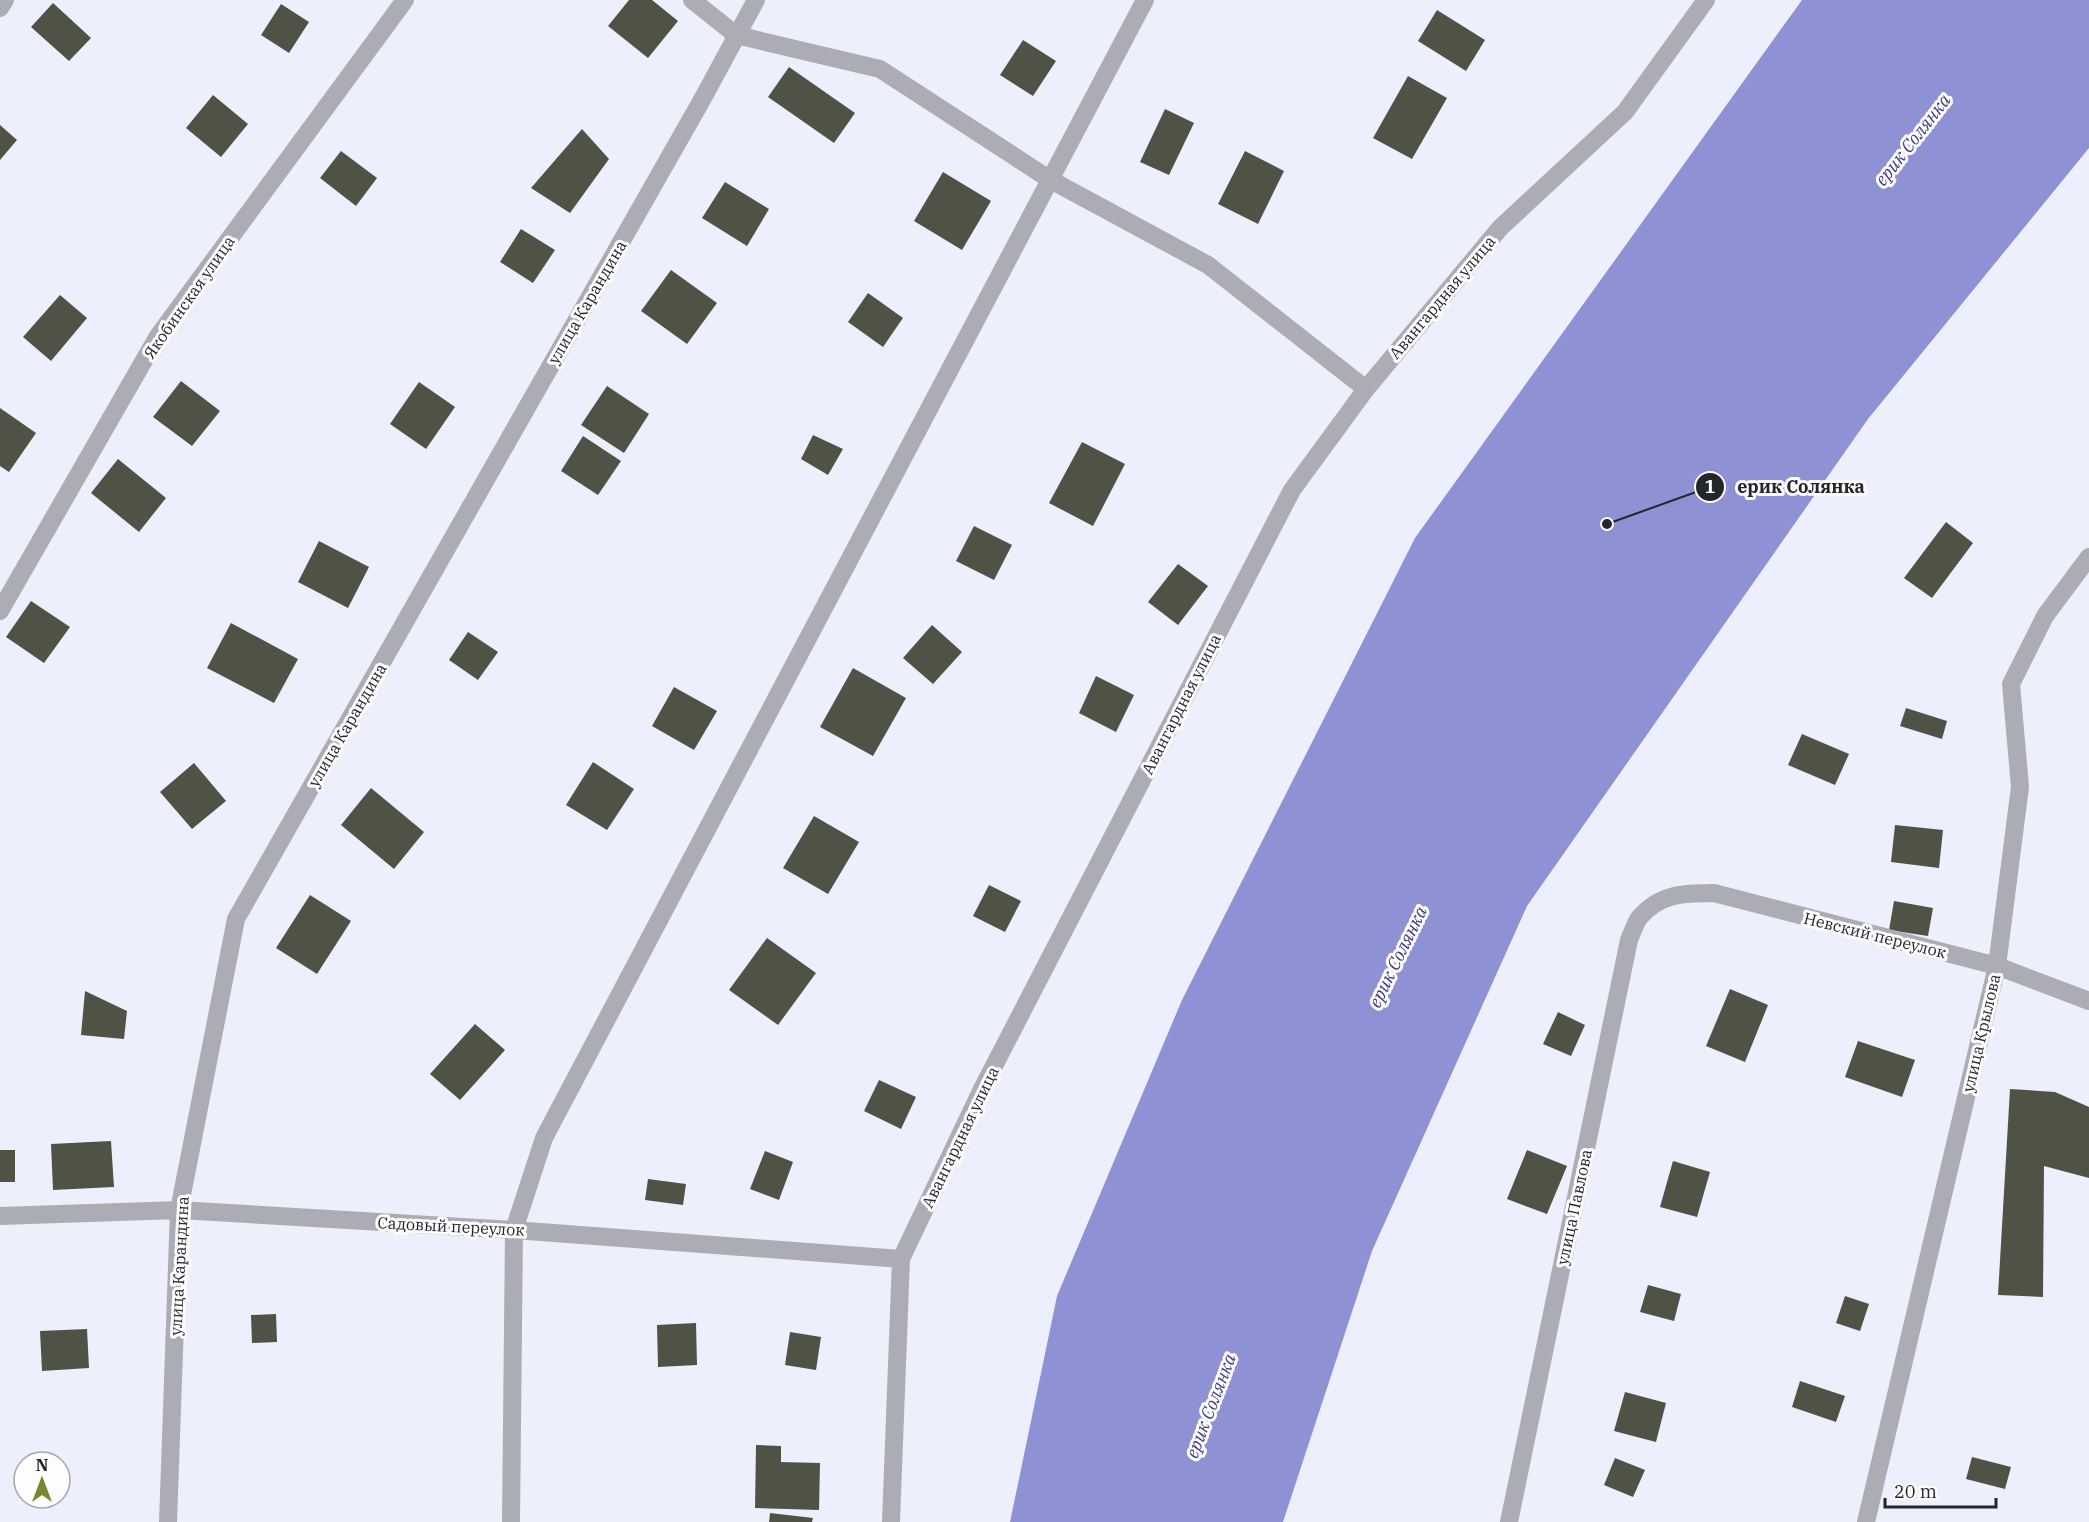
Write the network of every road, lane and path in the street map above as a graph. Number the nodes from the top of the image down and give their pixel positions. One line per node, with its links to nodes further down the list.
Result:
1 (5, 0): 7 (street)
2 (405, 0): 12 (street, Якобинская улица)
3 (692, 0): 8 (street)
4 (756, 0): 8 (street, улица Карандина)
5 (1145, 0): 9 (street)
6 (1706, 0): 10 (street, Авангардная улица)
7 (0, 8)
8 (736, 35): 9 (street); 16 (street, улица Карандина)
9 (1049, 179): 10 (street); 18 (street)
10 (1366, 388): 19 (street, Авангардная улица)
11 (2089, 557): 14 (street, улица Крылова)
12 (0, 610)
13 (1658, 901): 14 (street, Невский переулок); 23 (street, улица Павлова)
14 (1997, 966): 15 (street, Невский переулок); 24 (street, улица Крылова)
15 (2089, 1001)
16 (179, 1210): 17 (street, Садовый переулок); 18 (street, Садовый переулок); 20 (street, улица Карандина)
17 (0, 1216)
18 (514, 1230): 19 (street, Садовый переулок); 21 (street)
19 (901, 1259): 22 (street, Авангардная улица)
20 (168, 1522)
21 (511, 1522)
22 (891, 1522)
23 (1509, 1522)
24 (1866, 1522)

